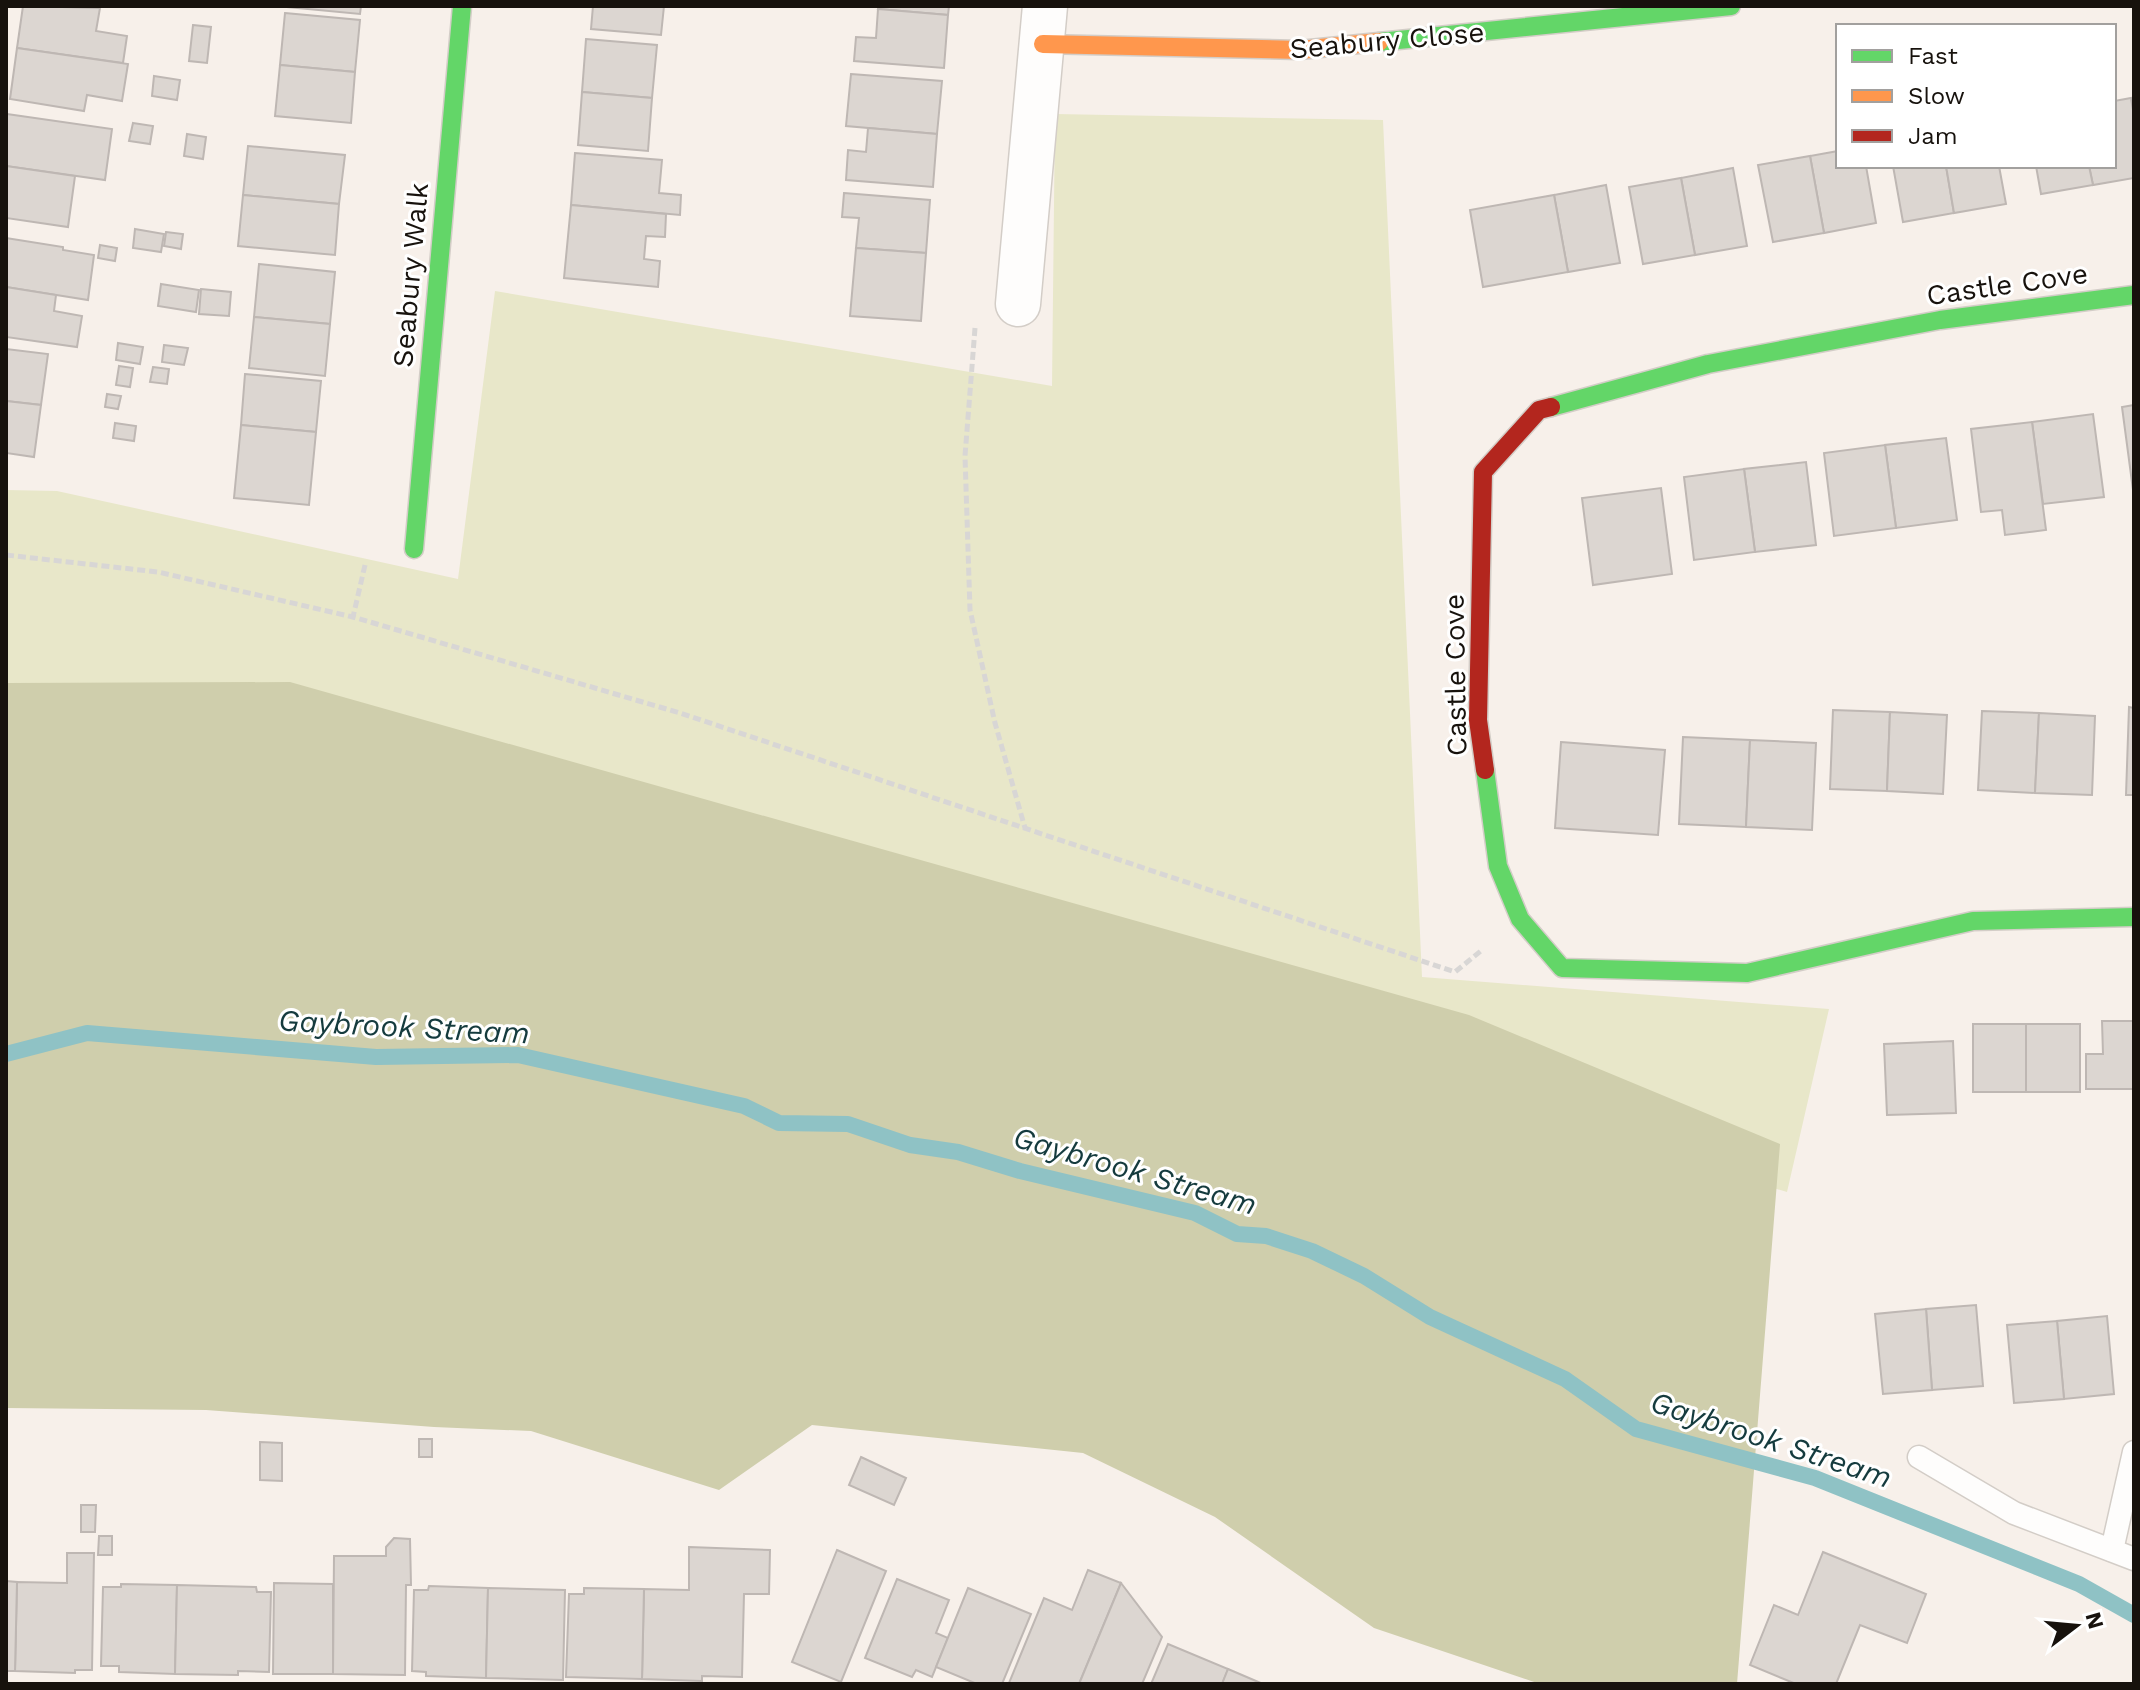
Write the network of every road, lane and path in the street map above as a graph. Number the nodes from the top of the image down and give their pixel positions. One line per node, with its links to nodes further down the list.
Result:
1 (462, 6): 6 (street, Seabury Walk)
2 (1731, 6): 3 (street, Seabury Close)
3 (1044, 25): 5 (street, Seabury Close)
4 (2134, 295): 11 (street, Castle Cove)
5 (1018, 304): 9 (path)
6 (414, 549): 8 (path)
7 (6, 555): 8 (path)
8 (353, 617): 9 (path)
9 (1025, 828): 11 (path)
10 (2134, 917): 11 (street, Castle Cove)
11 (1520, 919)
12 (2134, 1452): 14 (lane)
13 (1919, 1457): 14 (lane)
14 (2112, 1550): 15 (lane)
15 (2134, 1559)

